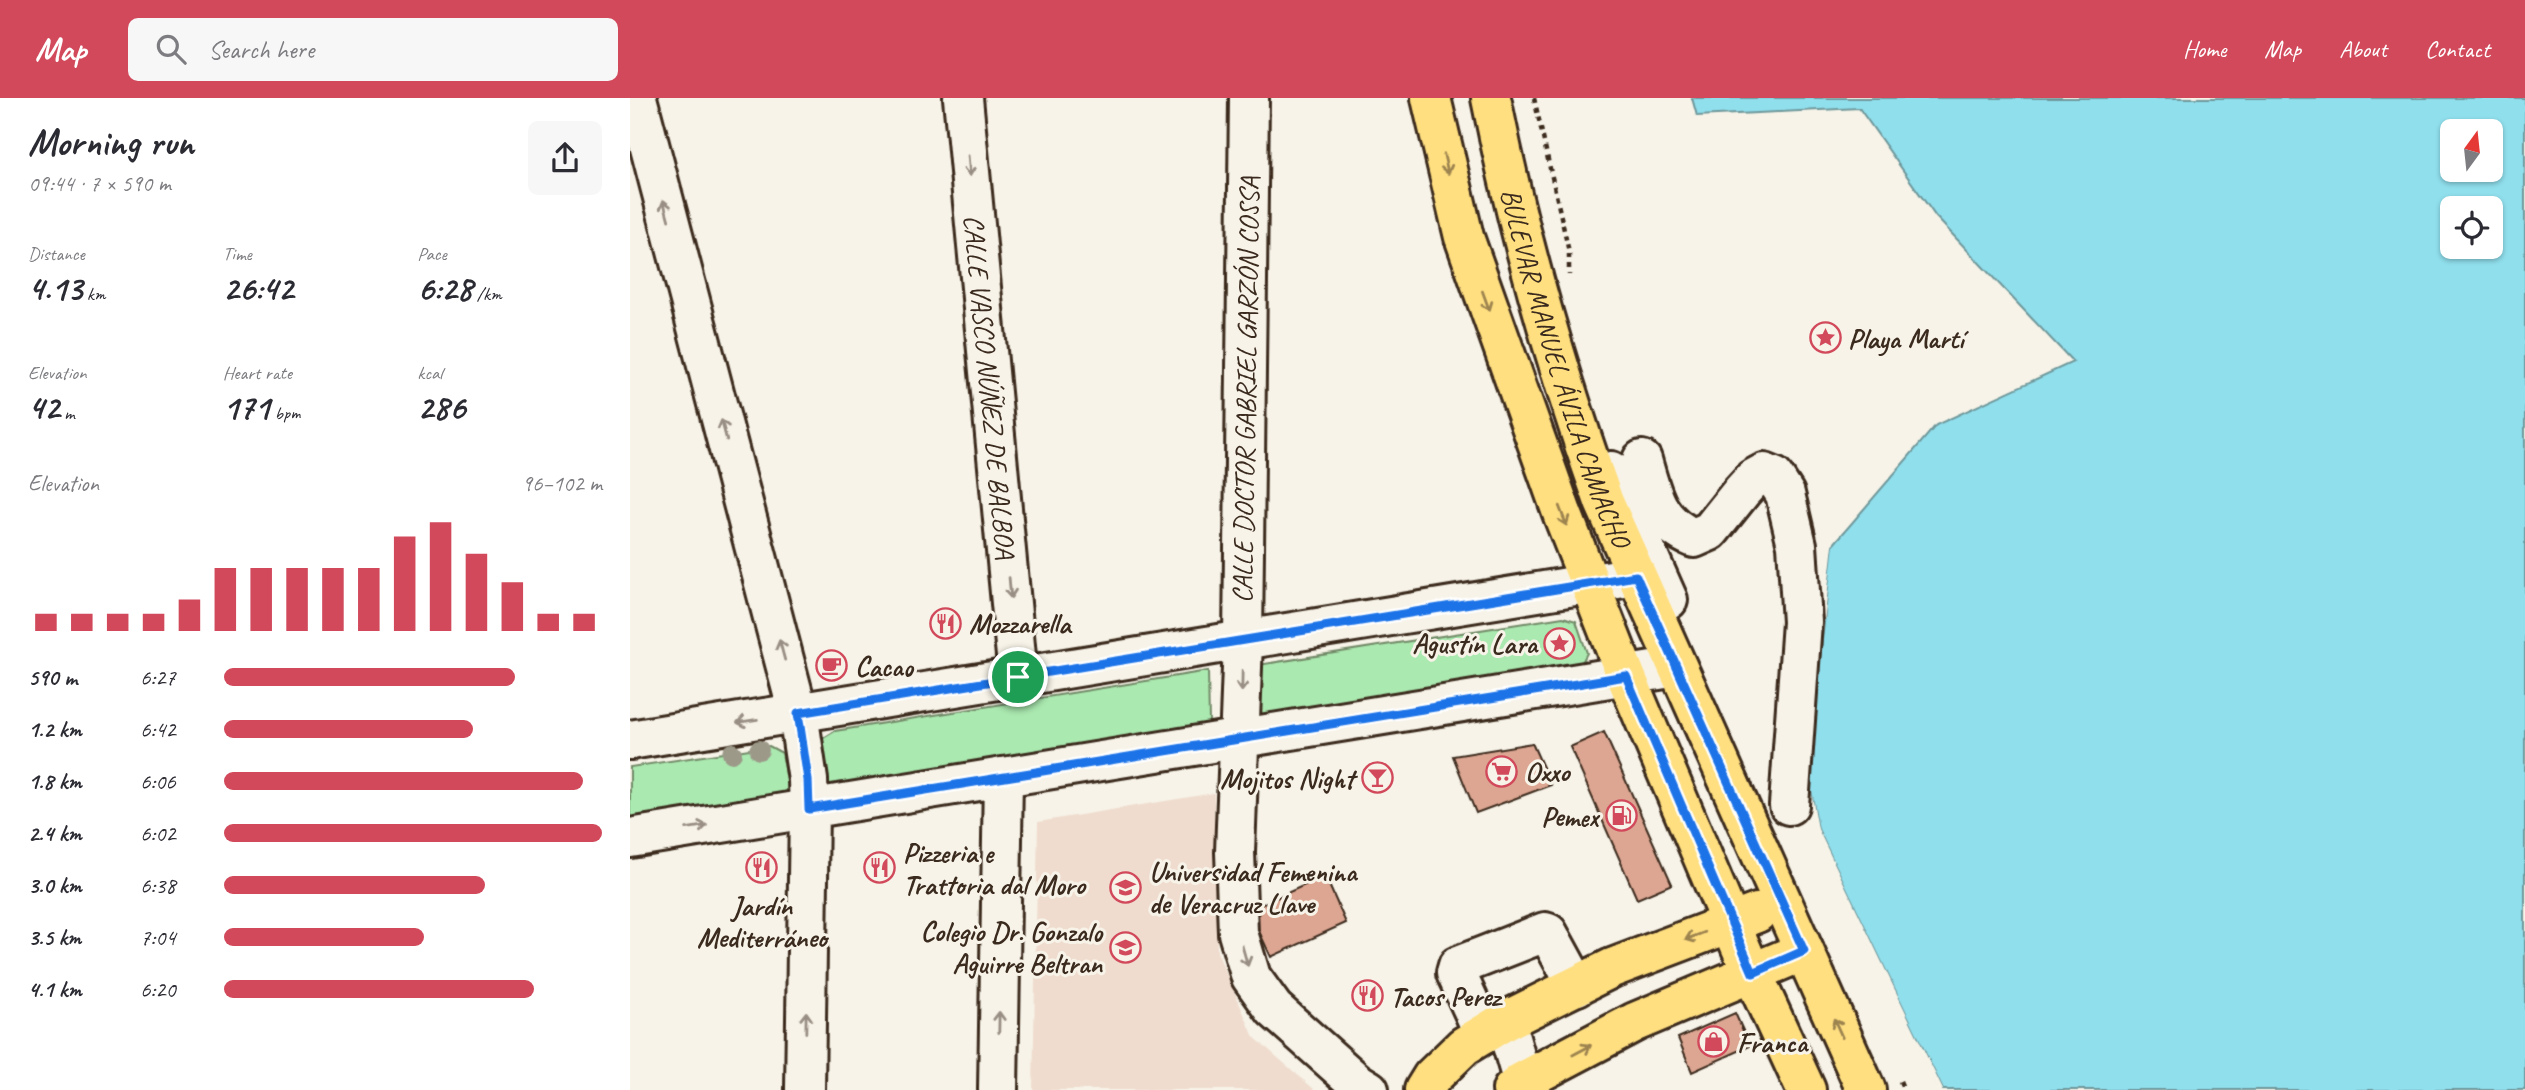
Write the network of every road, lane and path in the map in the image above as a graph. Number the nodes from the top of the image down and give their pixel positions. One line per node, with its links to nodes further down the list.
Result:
1 (637, 98): 13 (street, one-way to 1)
2 (963, 98): 12 (street, CALLE VASCO NÚÑEZ DE BALBOA, one-way to 12)
3 (1249, 98): 9 (street, CALLE DOCTOR GABRIEL GARZÓN COSSA)
4 (1431, 98): 8 (main road, BULEVAR MANUEL ÁVILA CAMACHO, one-way to 8)
5 (1491, 98): 7 (main road, BULEVAR MANUEL ÁVILA CAMACHO)
6 (1627, 465): 6 (street)
7 (1636, 576): 8 (street); 10 (main road, BULEVAR MANUEL ÁVILA CAMACHO)
8 (1590, 584): 9 (street); 11 (main road, BULEVAR MANUEL ÁVILA CAMACHO)
9 (1243, 640): 12 (street); 14 (street, CALLE DOCTOR GABRIEL GARZÓN COSSA, one-way to 14)
10 (1677, 667): 11 (street); 19 (main road, BULEVAR MANUEL ÁVILA CAMACHO)
11 (1626, 676): 14 (street); 20 (main road, BULEVAR MANUEL ÁVILA CAMACHO)
12 (1018, 677): 13 (street)
13 (798, 713): 15 (street, one-way to 15); 17 (street)
14 (1238, 739): 16 (street); 28 (street, CALLE DOCTOR GABRIEL GARZÓN COSSA, one-way to 28)
15 (630, 740)
16 (1003, 777): 17 (street); 27 (street, one-way to 16)
17 (809, 809): 18 (street, one-way to 17); 26 (street, one-way to 17)
18 (630, 838)
19 (1782, 904): 20 (main road); 21 (main road, BULEVAR MANUEL ÁVILA CAMACHO)
20 (1732, 922): 22 (main road, BULEVAR MANUEL ÁVILA CAMACHO); 23 (main road, one-way to 23)
21 (1804, 951): 22 (main road); 31 (main road, BULEVAR MANUEL ÁVILA CAMACHO, one-way to 21)
22 (1753, 973): 25 (main road, one-way to 22); 30 (main road, BULEVAR MANUEL ÁVILA CAMACHO)
23 (1577, 986): 24 (main road); 24 (street)
24 (1495, 1027): 25 (street); 29 (main road)
25 (1519, 1087)
26 (806, 1090)
27 (998, 1090)
28 (1369, 1090)
29 (1424, 1090)
30 (1806, 1090)
31 (1866, 1090)

